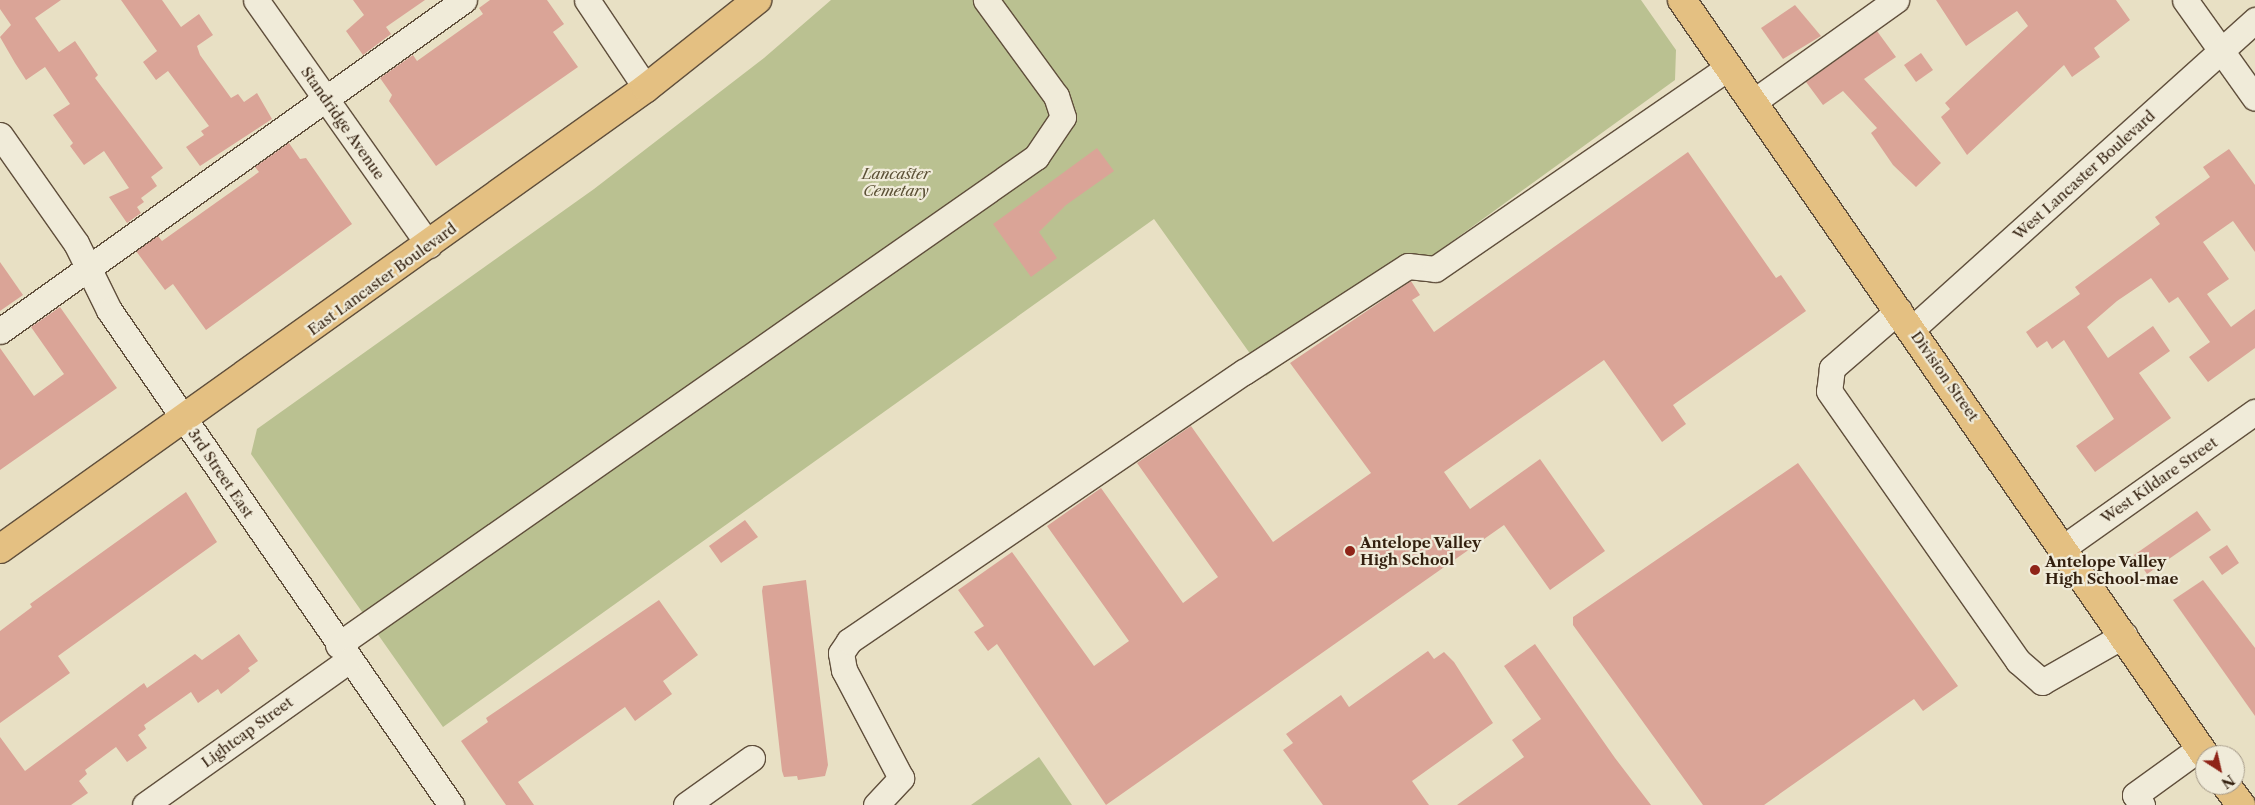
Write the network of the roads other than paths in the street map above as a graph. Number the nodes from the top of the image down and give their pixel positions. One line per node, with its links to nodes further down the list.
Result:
1 (256, 0): 13 (street, Standridge Avenue)
2 (464, 0): 13 (street)
3 (588, 0): 12 (street)
4 (758, 0): 12 (main road, East Lancaster Boulevard)
5 (986, 0): 26 (street, Lightcap Street)
6 (1682, 0): 11 (main road, Division Street)
7 (1896, 0): 15 (street)
8 (2184, 0): 10 (street)
9 (2255, 20): 10 (street, West Lancaster Boulevard)
10 (2221, 51): 14 (street); 19 (street, West Lancaster Boulevard)
11 (1728, 68): 15 (main road, Division Street); 33 (street)
12 (646, 88): 17 (main road, East Lancaster Boulevard)
13 (325, 98): 17 (street, Standridge Avenue); 18 (street)
14 (2255, 98)
15 (1753, 102): 19 (main road, Division Street)
16 (0, 135): 18 (street, 3rd Street East)
17 (429, 245): 22 (main road, East Lancaster Boulevard)
18 (87, 268): 20 (street); 22 (street, 3rd Street East)
19 (1906, 320): 23 (main road, Division Street); 25 (street, West Lancaster Boulevard)
20 (0, 331)
21 (2255, 412): 23 (street, West Kildare Street)
22 (185, 420): 24 (main road, East Lancaster Boulevard); 26 (street, 3rd Street East)
23 (2064, 547): 25 (main road, Division Street)
24 (0, 549)
25 (2124, 635): 27 (main road, Division Street)
26 (343, 652): 30 (street, Lightcap Street); 31 (street, 3rd Street East)
27 (2197, 745)
28 (2195, 756): 34 (street)
29 (752, 758): 32 (street)
30 (146, 805)
31 (451, 805)
32 (686, 805)
33 (876, 805)
34 (2142, 805)

